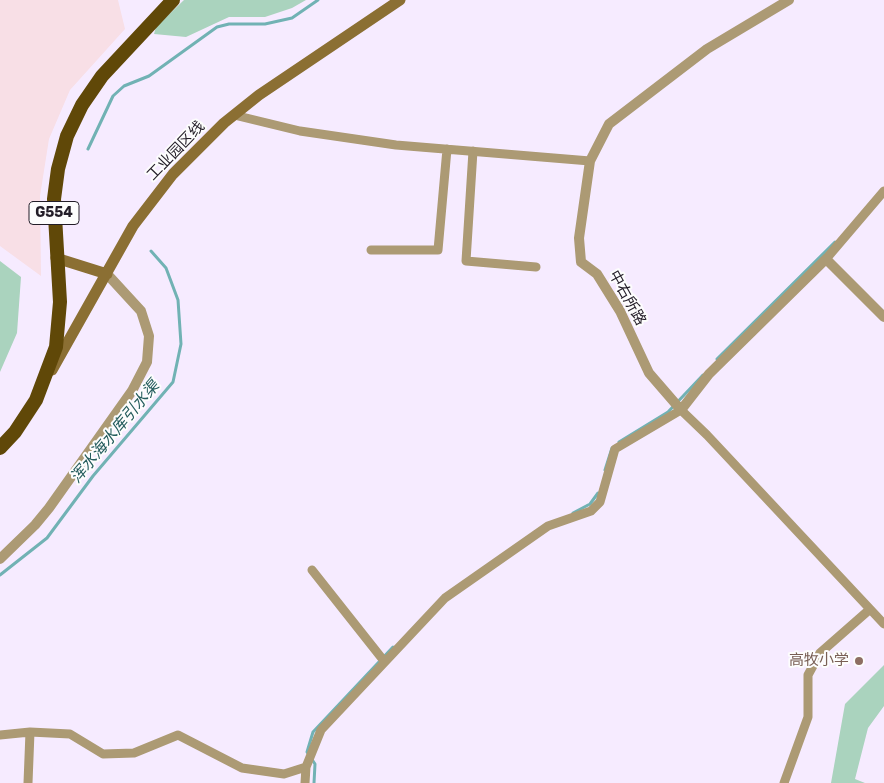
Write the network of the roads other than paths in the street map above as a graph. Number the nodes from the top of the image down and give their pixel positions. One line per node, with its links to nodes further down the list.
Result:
1 (173, 0): 10 (highway, G554)
2 (400, 0): 4 (main road, 工业园区线)
3 (788, 0): 7 (street, 中右所路)
4 (234, 115): 5 (street); 13 (main road, 工业园区线)
5 (447, 149): 6 (street); 9 (street)
6 (473, 151): 7 (street); 12 (street)
7 (590, 161): 16 (street, 中右所路)
8 (884, 191): 11 (street)
9 (371, 250)
10 (56, 258): 13 (main road); 15 (highway, G554)
11 (826, 258): 14 (street); 16 (street)
12 (536, 266)
13 (108, 274): 15 (main road, 工业园区线); 18 (street)
14 (884, 317)
15 (43, 386): 17 (highway, G554)
16 (677, 406): 20 (street); 22 (street)
17 (0, 448)
18 (0, 559)
19 (312, 570): 22 (street)
20 (869, 610): 21 (street); 28 (street)
21 (884, 624)
22 (382, 659): 25 (street)
23 (30, 732): 24 (street); 25 (street); 26 (street)
24 (0, 735)
25 (307, 764): 27 (street)
26 (28, 783)
27 (305, 783)
28 (784, 783)

